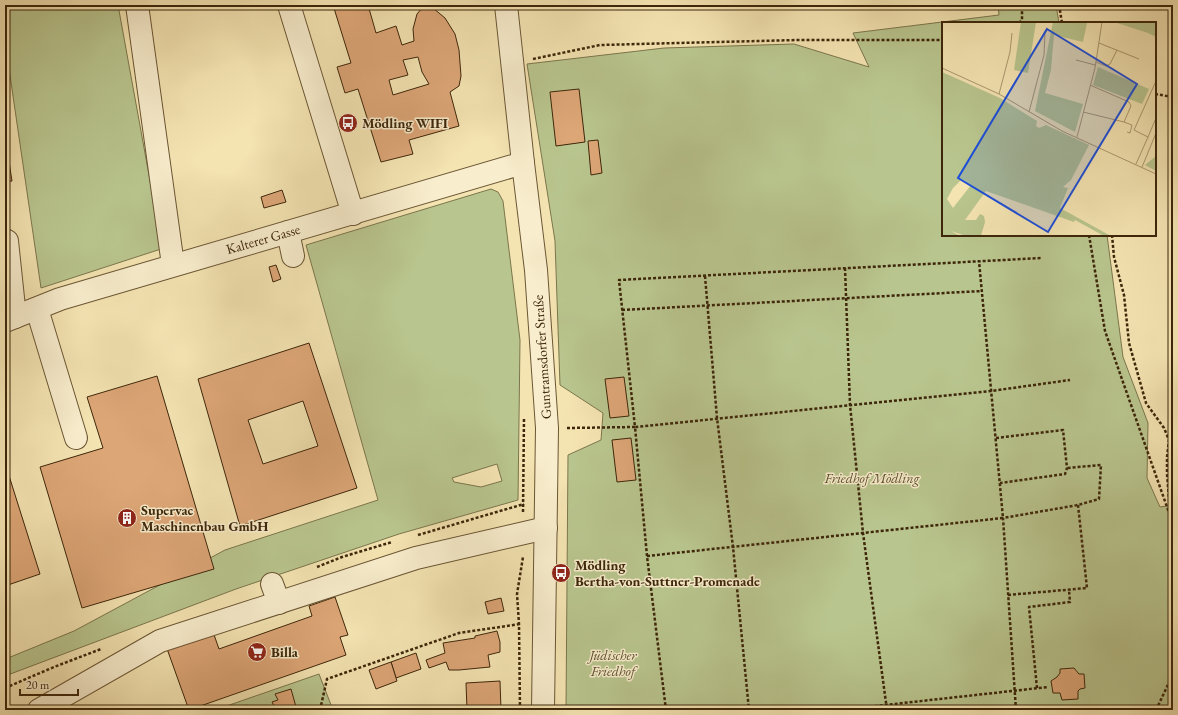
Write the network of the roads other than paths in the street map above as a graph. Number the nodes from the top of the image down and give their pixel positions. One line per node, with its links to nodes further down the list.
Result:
1 (137, 5): 9 (street)
2 (289, 5): 5 (street)
3 (506, 5): 4 (street, Guntramsdorfer Straße)
4 (523, 163): 5 (street, Kalterer Gasse); 13 (street, Guntramsdorfer Straße)
5 (353, 214): 6 (street, Kalterer Gasse)
6 (288, 232): 8 (street); 9 (street, Kalterer Gasse)
7 (5, 240): 11 (street)
8 (293, 256)
9 (174, 265): 10 (street, Kalterer Gasse)
10 (36, 309): 11 (street, Kalterer Gasse); 12 (street)
11 (10, 319)
12 (76, 438)
13 (546, 528): 14 (street); 15 (street, Guntramsdorfer Straße)
14 (39, 710)
15 (543, 710)

